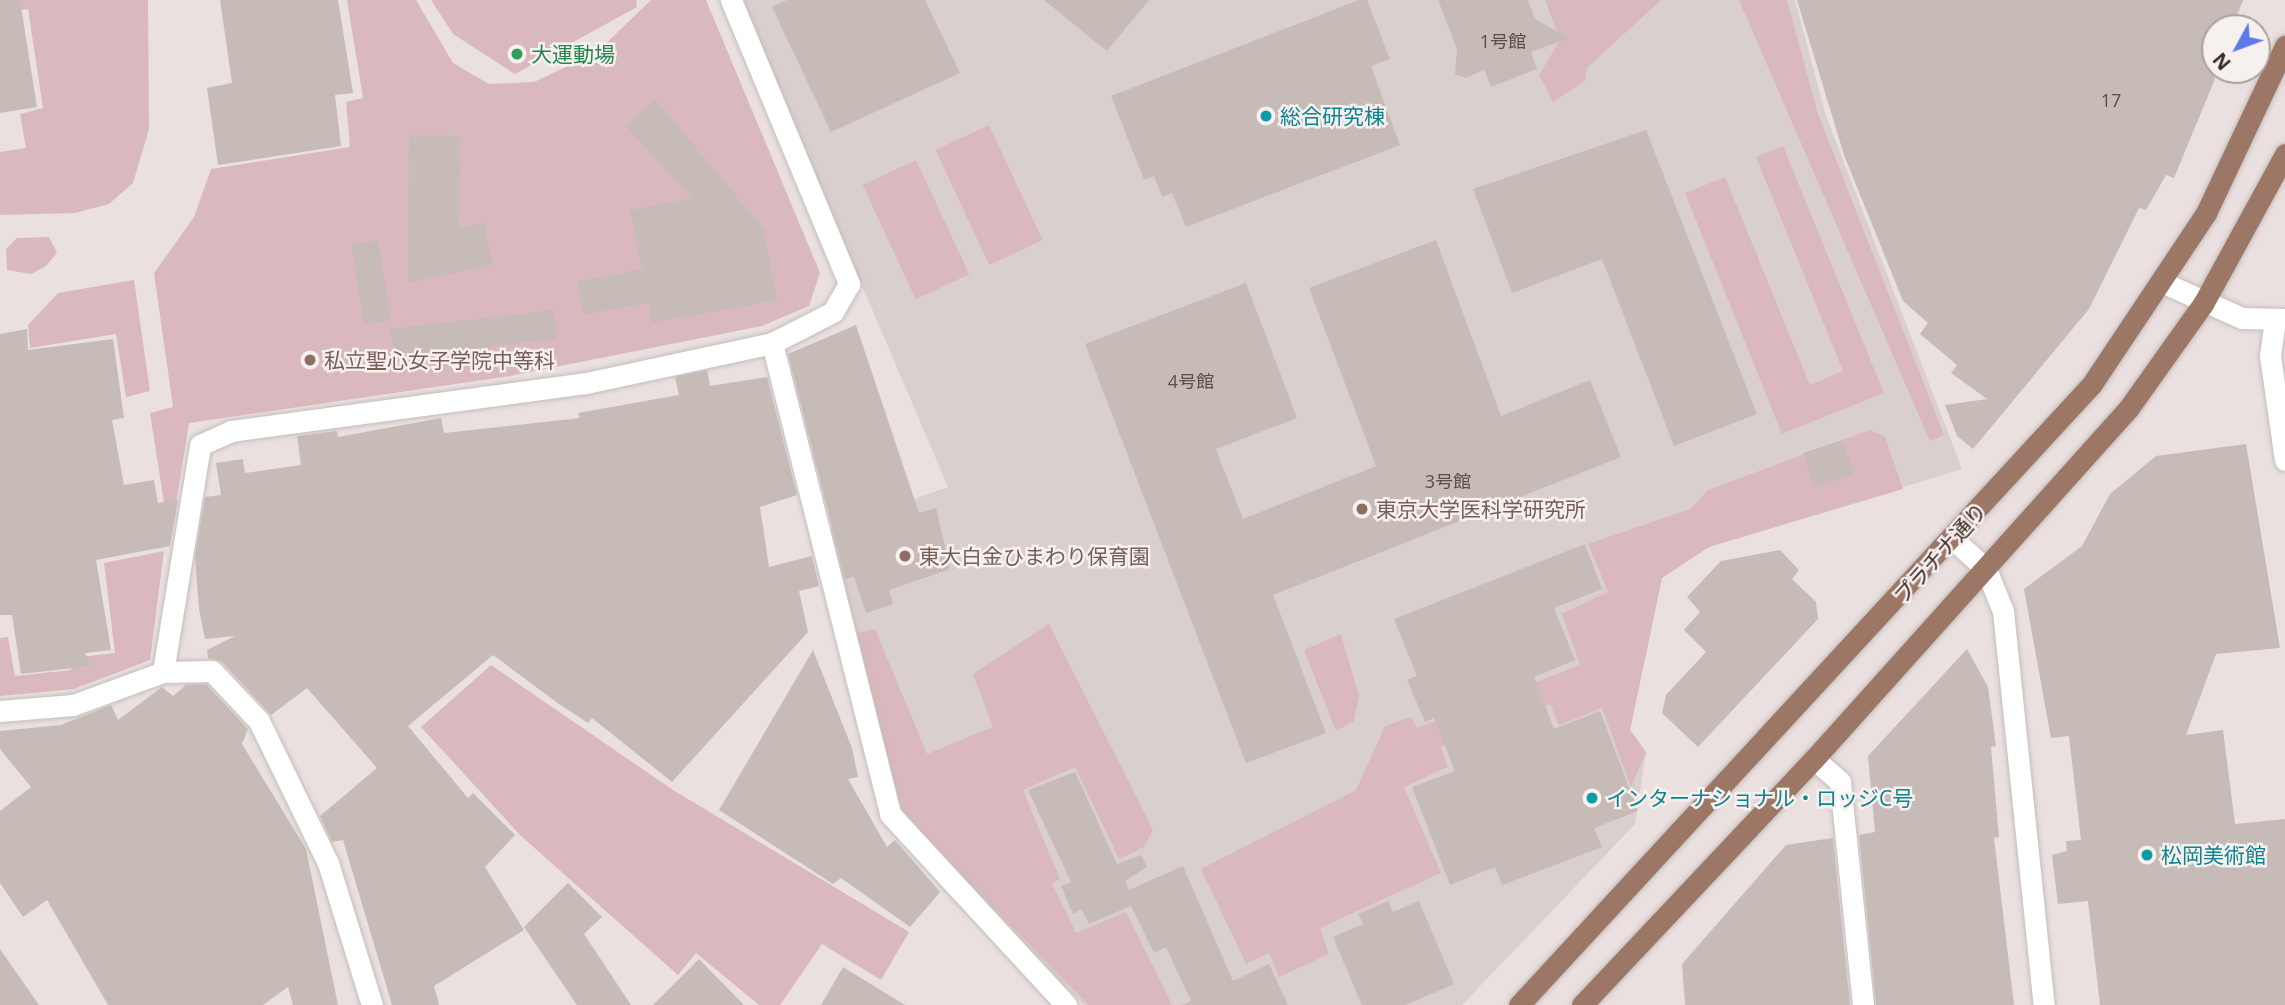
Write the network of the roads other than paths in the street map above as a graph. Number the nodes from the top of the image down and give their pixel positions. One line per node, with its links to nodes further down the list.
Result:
1 (731, 0): 7 (street)
2 (2285, 46): 4 (main road, プラチナ通り)
3 (2285, 154): 5 (main road)
4 (2164, 283): 5 (street); 9 (main road, プラチナ通り)
5 (2203, 304): 6 (street); 10 (main road)
6 (2280, 320): 8 (street)
7 (772, 343): 11 (street); 15 (street)
8 (2285, 460)
9 (1954, 540): 10 (street); 16 (main road, プラチナ通り)
10 (1986, 569): 13 (main road); 19 (street)
11 (163, 672): 12 (street); 14 (street)
12 (0, 710)
13 (1814, 759): 17 (main road); 18 (street)
14 (372, 1005)
15 (1066, 1005)
16 (1519, 1005)
17 (1582, 1005)
18 (1863, 1005)
19 (2044, 1005)

